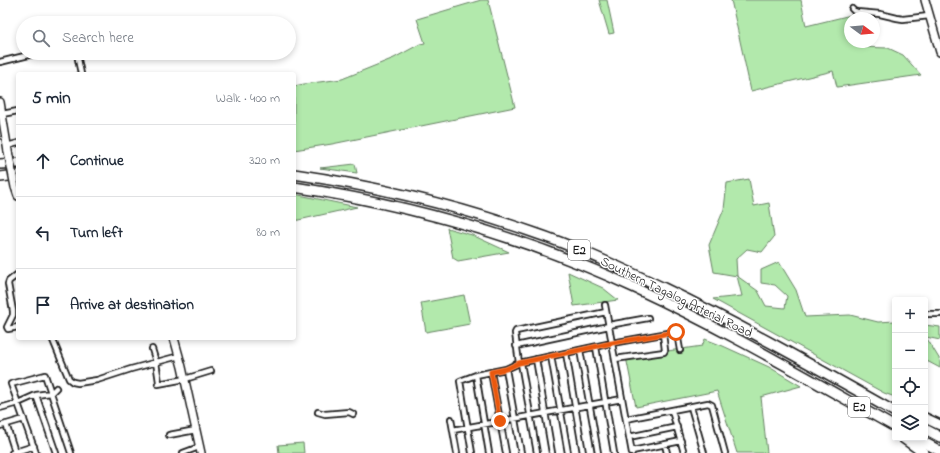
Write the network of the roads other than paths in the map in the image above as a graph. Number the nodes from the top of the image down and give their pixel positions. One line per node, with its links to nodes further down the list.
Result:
1 (925, 0): 3 (street)
2 (852, 9): 3 (street)
3 (929, 16): 4 (street)
4 (939, 47)
5 (16, 58): 7 (street)
6 (78, 60): 8 (street)
7 (0, 62)
8 (81, 72)
9 (0, 102): 11 (street)
10 (16, 111): 11 (street)
11 (2, 114): 13 (street)
12 (16, 144): 13 (street)
13 (7, 148): 20 (street, bridge)
14 (16, 163): 15 (highway)
15 (0, 164)
16 (296, 174): 50 (highway, Southern Tagalog Arterial Road / E2)
17 (16, 176): 18 (highway)
18 (0, 177)
19 (296, 187): 51 (highway, Southern Tagalog Arterial Road / E2)
20 (16, 192)
21 (16, 276): 28 (street)
22 (605, 305): 23 (street)
23 (606, 312): 27 (street); 33 (street)
24 (928, 314): 25 (street)
25 (940, 314)
26 (648, 318): 27 (street)
27 (609, 326): 32 (street); 33 (street)
28 (16, 327)
29 (663, 334): 32 (street); 37 (street); 42 (street)
30 (53, 340): 43 (street)
31 (175, 340): 39 (street)
32 (612, 343): 34 (street); 42 (street)
33 (516, 346): 44 (street)
34 (596, 346): 36 (street); 56 (street)
35 (152, 349): 43 (street)
36 (580, 350): 38 (street); 59 (street)
37 (680, 350)
38 (566, 353): 40 (street); 60 (street)
39 (179, 356): 43 (street); 49 (street)
40 (551, 356): 41 (street); 63 (street)
41 (536, 359): 44 (street); 67 (street)
42 (615, 359): 55 (street)
43 (156, 362): 49 (street)
44 (520, 363): 45 (street); 69 (street)
45 (506, 369): 47 (street); 70 (street)
46 (211, 371): 49 (street)
47 (491, 372): 48 (street); 75 (street)
48 (476, 375): 77 (street); 81 (street)
49 (185, 379): 83 (street)
50 (843, 382): 58 (highway); 64 (highway, Southern Tagalog Arterial Road / E2)
51 (823, 387): 78 (highway, Southern Tagalog Arterial Road / E2); 85 (highway)
52 (56, 388): 53 (street)
53 (51, 393): 54 (street); 57 (street); 101 (street)
54 (36, 395): 57 (street); 100 (street)
55 (622, 399): 56 (street); 73 (street)
56 (605, 402): 59 (street); 113 (street)
57 (18, 403): 62 (street); 71 (street)
58 (892, 404)
59 (590, 405): 60 (street); 112 (street)
60 (575, 407): 63 (street); 111 (street)
61 (691, 407): 65 (street); 116 (street); 117 (street)
62 (0, 408)
63 (560, 410): 67 (street); 110 (street)
64 (892, 410)
65 (672, 411): 73 (street); 82 (street)
66 (318, 412): 68 (street)
67 (545, 413): 69 (street); 109 (street)
68 (353, 414)
69 (530, 416): 70 (street); 108 (street)
70 (515, 418): 75 (street); 107 (street)
71 (24, 419): 76 (street); 94 (street)
72 (451, 419): 84 (street)
73 (626, 419): 88 (street)
74 (928, 419): 79 (highway)
75 (500, 421): 77 (street); 106 (street)
76 (6, 424): 80 (street); 98 (street)
77 (484, 424): 81 (street); 105 (street)
78 (892, 425)
79 (940, 425)
80 (0, 426)
81 (467, 427): 84 (street); 104 (street)
82 (677, 427): 88 (street); 90 (street)
83 (196, 430): 87 (street); 95 (street)
84 (453, 430): 103 (street)
85 (892, 430)
86 (928, 430): 89 (highway)
87 (169, 435)
88 (629, 437): 97 (street)
89 (940, 437)
90 (681, 441): 93 (street); 115 (street)
91 (907, 441): 118 (highway)
92 (922, 441): 96 (highway)
93 (665, 444): 97 (street); 114 (street)
94 (34, 446): 98 (street); 99 (street)
95 (200, 450): 102 (street)
96 (940, 451)
97 (632, 452)
98 (13, 453)
99 (36, 453)
100 (56, 453)
101 (71, 453)
102 (183, 453)
103 (457, 453)
104 (472, 453)
105 (489, 453)
106 (506, 453)
107 (521, 453)
108 (537, 453)
109 (552, 453)
110 (568, 453)
111 (583, 453)
112 (598, 453)
113 (614, 453)
114 (667, 453)
115 (684, 453)
116 (704, 453)
117 (725, 453)
118 (924, 453)

